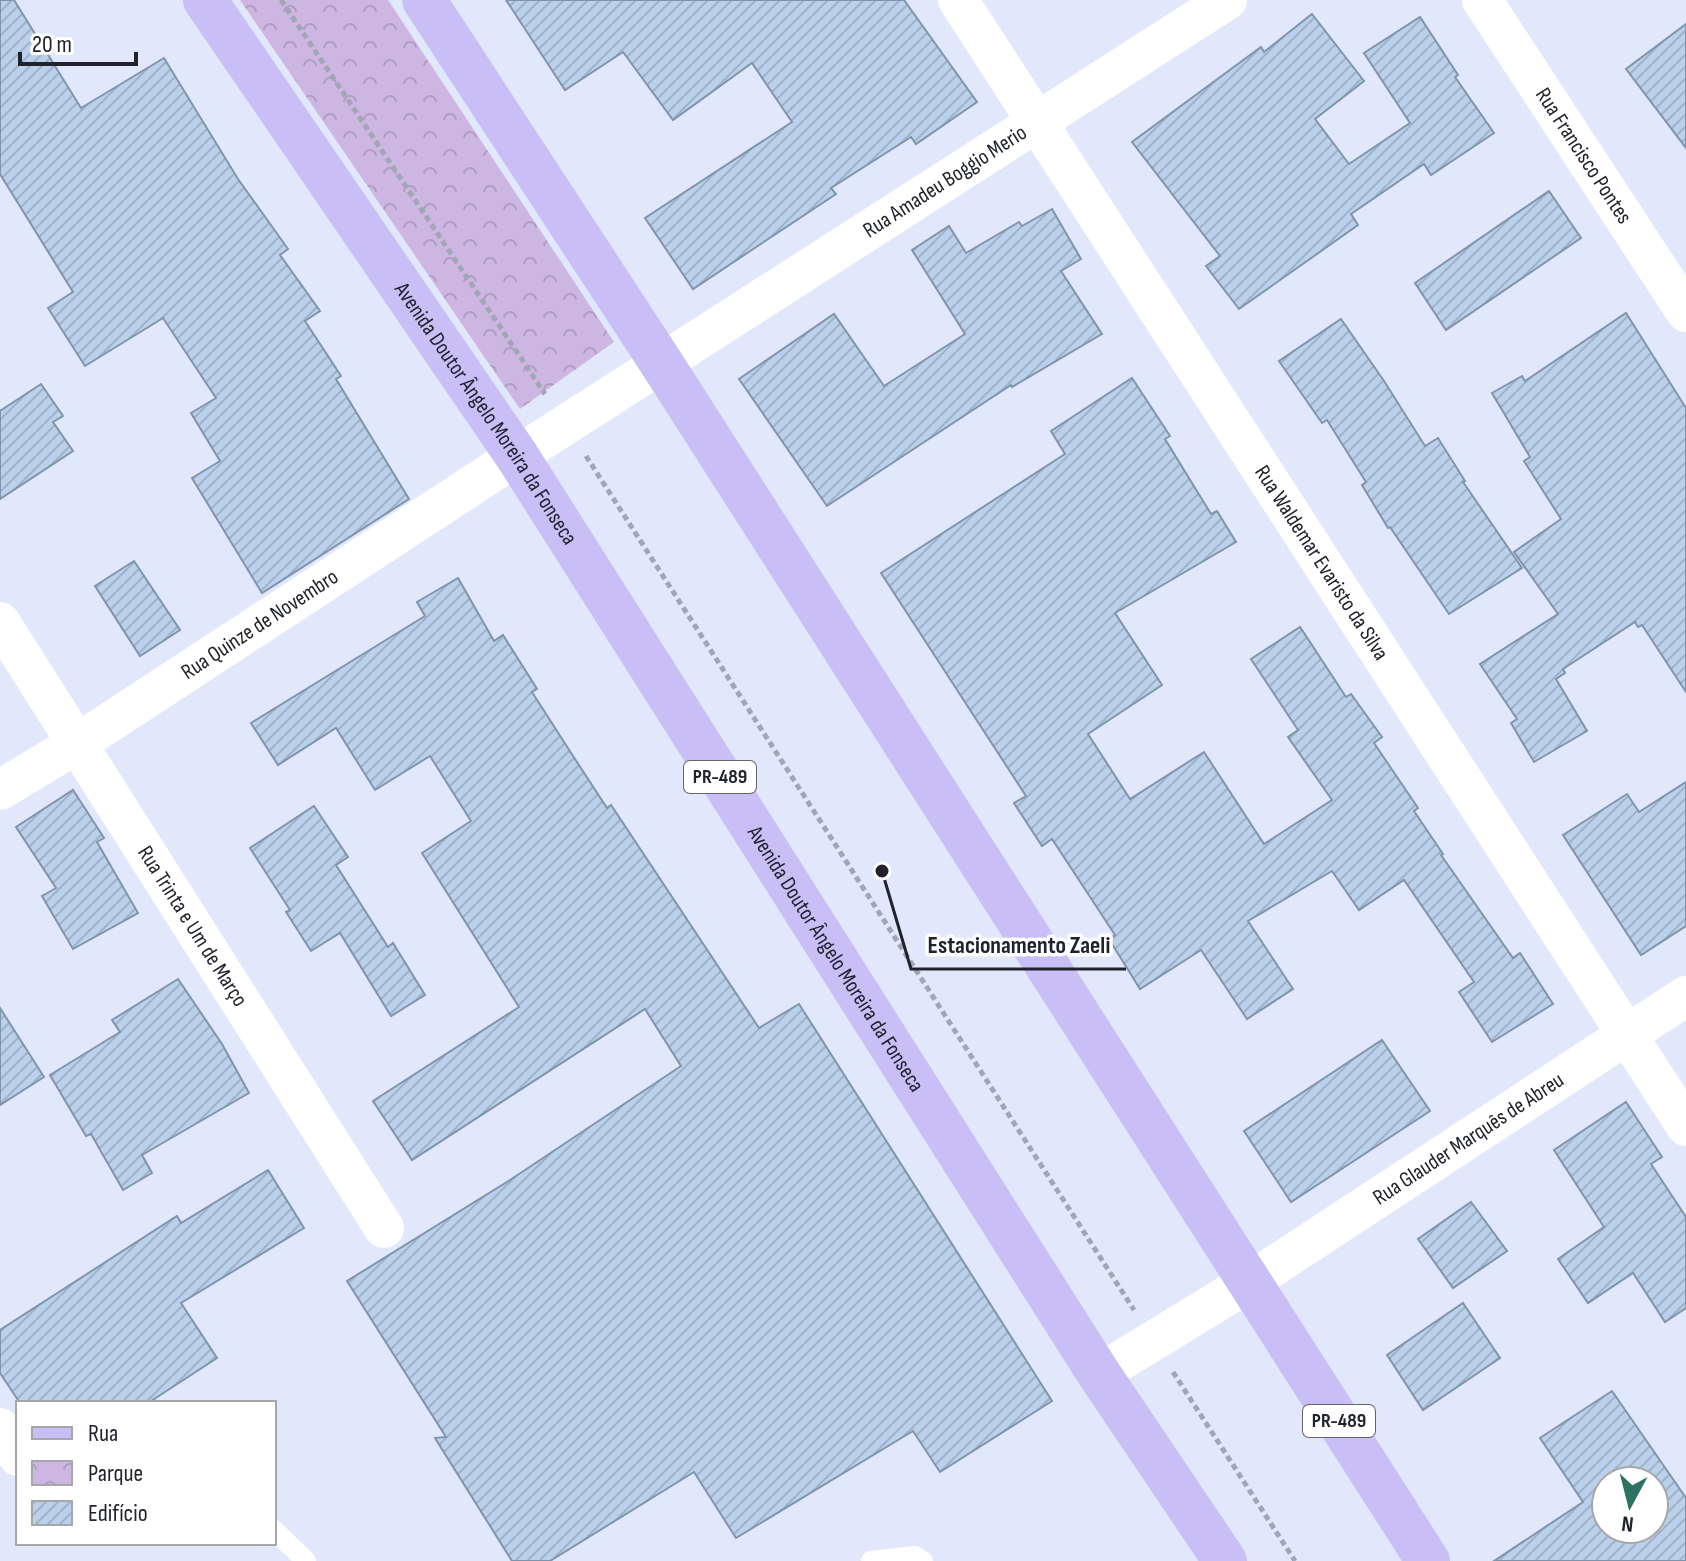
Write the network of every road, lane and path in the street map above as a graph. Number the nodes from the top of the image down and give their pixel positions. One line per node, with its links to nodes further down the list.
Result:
1 (205, 0): 11 (main road, Avenida Doutor Ângelo Moreira da Fonseca / PR-489)
2 (281, 0): 10 (path)
3 (424, 0): 9 (main road, PR-489)
4 (958, 0): 7 (street, Rua Waldemar Evaristo da Silva)
5 (1227, 0): 7 (street, Rua Amadeu Boggio Merio)
6 (1482, 0): 8 (street, Rua Francisco Pontes)
7 (1037, 122): 9 (street, Rua Amadeu Boggio Merio); 16 (street, Rua Waldemar Evaristo da Silva)
8 (1686, 312)
9 (662, 364): 10 (street, Rua Amadeu Boggio Merio); 19 (main road, PR-489)
10 (566, 425): 11 (street, Rua Quinze de Novembro); 20 (path)
11 (517, 456): 13 (street, Rua Quinze de Novembro); 21 (main road, Avenida Doutor Ângelo Moreira da Fonseca / PR-489)
12 (0, 622): 13 (street, Rua Trinta e Um de Março)
13 (78, 743): 14 (street, Rua Quinze de Novembro); 18 (street, Rua Trinta e Um de Março)
14 (0, 790)
15 (1686, 996): 16 (street, Rua Glauder Marquês de Abreu)
16 (1626, 1035): 17 (street, Rua Waldemar Evaristo da Silva); 19 (street, Rua Glauder Marquês de Abreu)
17 (1686, 1126)
18 (384, 1228)
19 (1251, 1281): 20 (street, Rua Glauder Marquês de Abreu); 30 (main road, PR-489)
20 (1153, 1340): 21 (street, Rua Glauder Marquês de Abreu); 29 (path)
21 (1099, 1374): 28 (main road, Avenida Doutor Ângelo Moreira da Fonseca / PR-489)
22 (0, 1428): 23 (street)
23 (16, 1453)
24 (276, 1532): 25 (lane)
25 (306, 1561)
26 (871, 1561): 27 (lane)
27 (923, 1561)
28 (1225, 1561)
29 (1295, 1561)
30 (1428, 1561)

